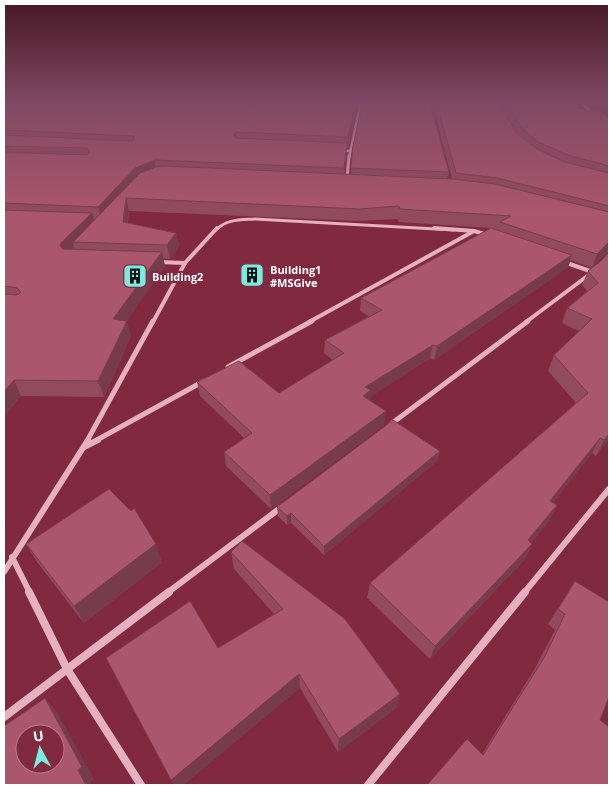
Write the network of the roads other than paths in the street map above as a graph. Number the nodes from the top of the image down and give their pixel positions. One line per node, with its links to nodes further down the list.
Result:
1 (353, 138): 3 (street)
2 (331, 150): 3 (street)
3 (350, 151): 4 (street)
4 (347, 182)
5 (474, 231): 6 (street); 9 (street); 12 (street)
6 (492, 237)
7 (556, 259): 11 (street)
8 (157, 262): 9 (street)
9 (186, 263): 15 (street)
10 (598, 266): 11 (street)
11 (593, 272): 14 (street)
12 (222, 370)
13 (205, 380): 15 (street)
14 (386, 428)
15 (84, 447): 18 (street)
16 (609, 489): 23 (street)
17 (290, 501): 20 (street)
18 (12, 557): 19 (street); 20 (street)
19 (4, 572)
20 (67, 669): 21 (street); 22 (street)
21 (4, 717)
22 (141, 785)
23 (368, 785)

